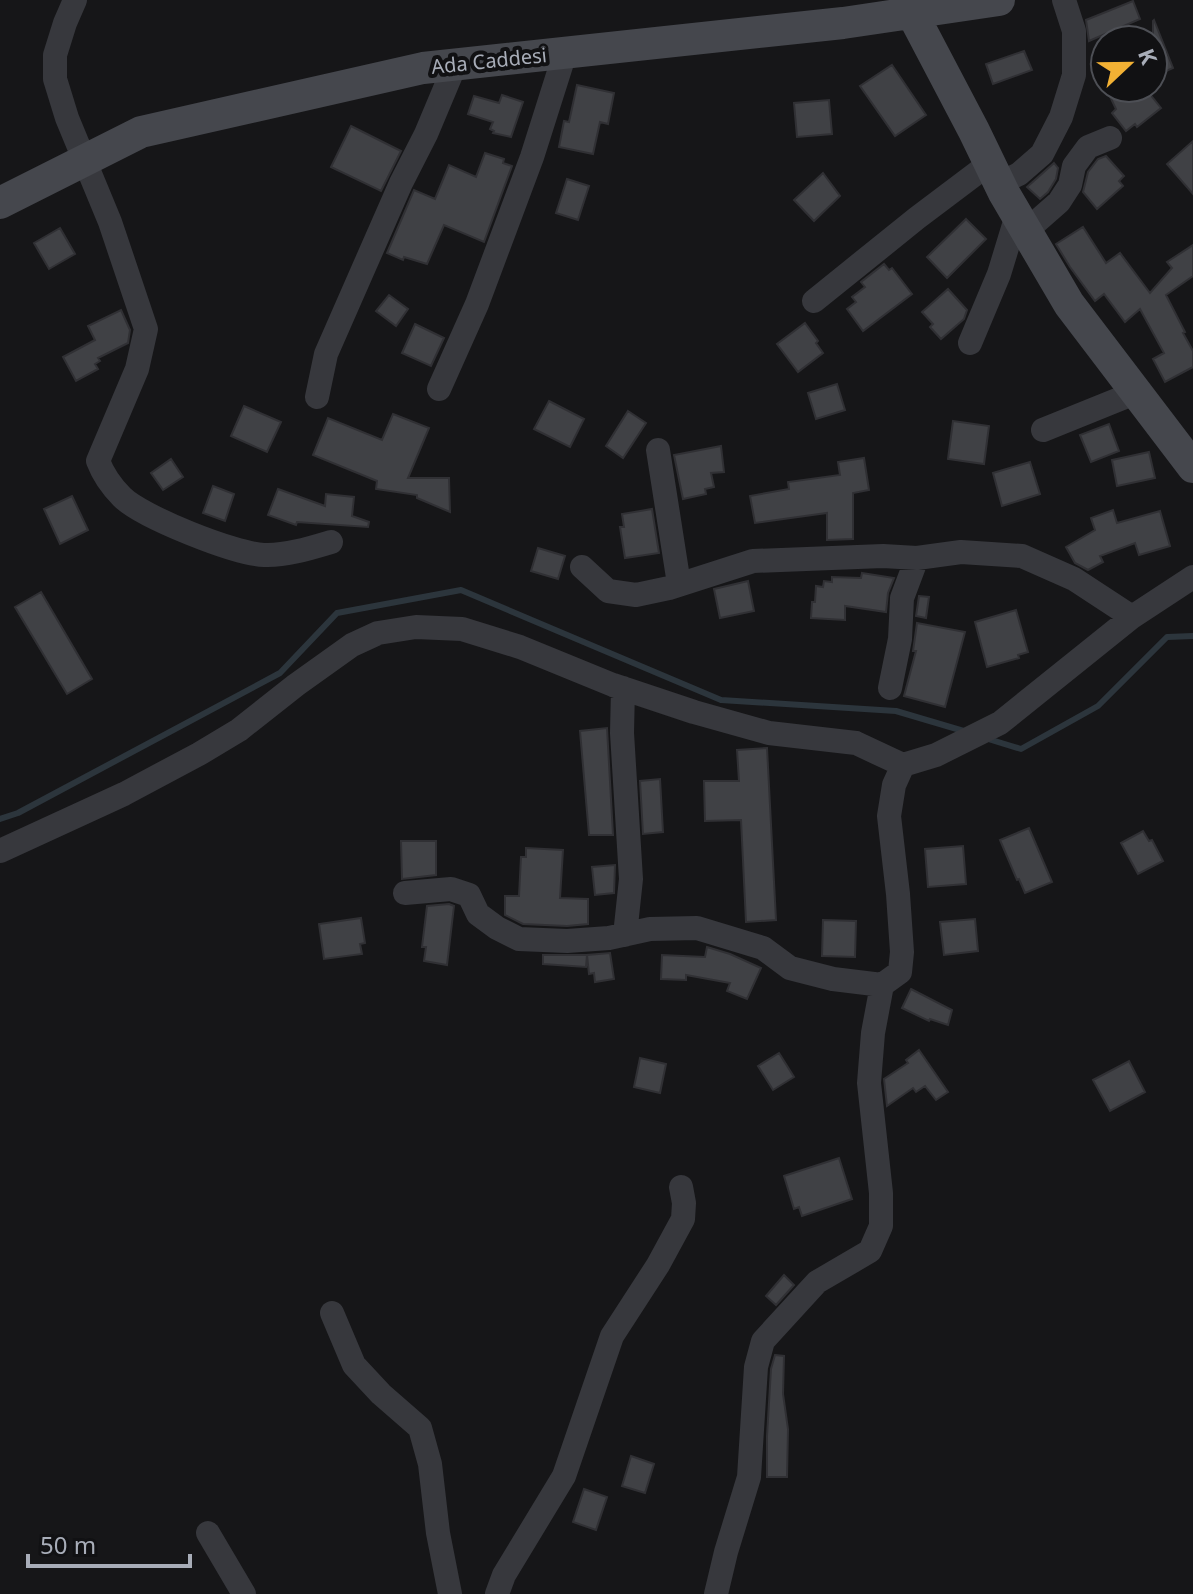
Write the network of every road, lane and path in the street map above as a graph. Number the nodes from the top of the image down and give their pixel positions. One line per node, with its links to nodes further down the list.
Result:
1 (75, 0): 8 (street)
2 (999, 0): 4 (main road, Ada Caddesi)
3 (1064, 0): 9 (street)
4 (926, 8): 5 (main road, Ada Caddesi); 9 (main road)
5 (565, 53): 6 (main road, Ada Caddesi); 14 (street)
6 (455, 65): 8 (main road, Ada Caddesi); 16 (street)
7 (1110, 138): 11 (street)
8 (84, 161): 10 (main road, Ada Caddesi); 20 (street)
9 (995, 173): 11 (main road); 12 (street)
10 (0, 203)
11 (1022, 223): 13 (street); 15 (main road)
12 (814, 301)
13 (970, 343)
14 (439, 389)
15 (1137, 392): 17 (street); 19 (main road)
16 (317, 397)
17 (1043, 430)
18 (658, 450): 24 (street)
19 (1193, 467)
20 (331, 542)
21 (917, 558): 24 (street); 25 (street); 27 (street)
22 (582, 567): 24 (street)
23 (1193, 577): 25 (street)
24 (679, 584)
25 (1132, 617): 28 (street)
26 (623, 688): 28 (street); 29 (street); 31 (street)
27 (890, 688)
28 (903, 765): 32 (street)
29 (0, 851)
30 (405, 893): 31 (street)
31 (625, 935): 32 (street)
32 (882, 985): 39 (street)
33 (681, 1187): 38 (street)
34 (332, 1313): 37 (street)
35 (208, 1533): 36 (street)
36 (244, 1594)
37 (450, 1594)
38 (497, 1594)
39 (716, 1594)

